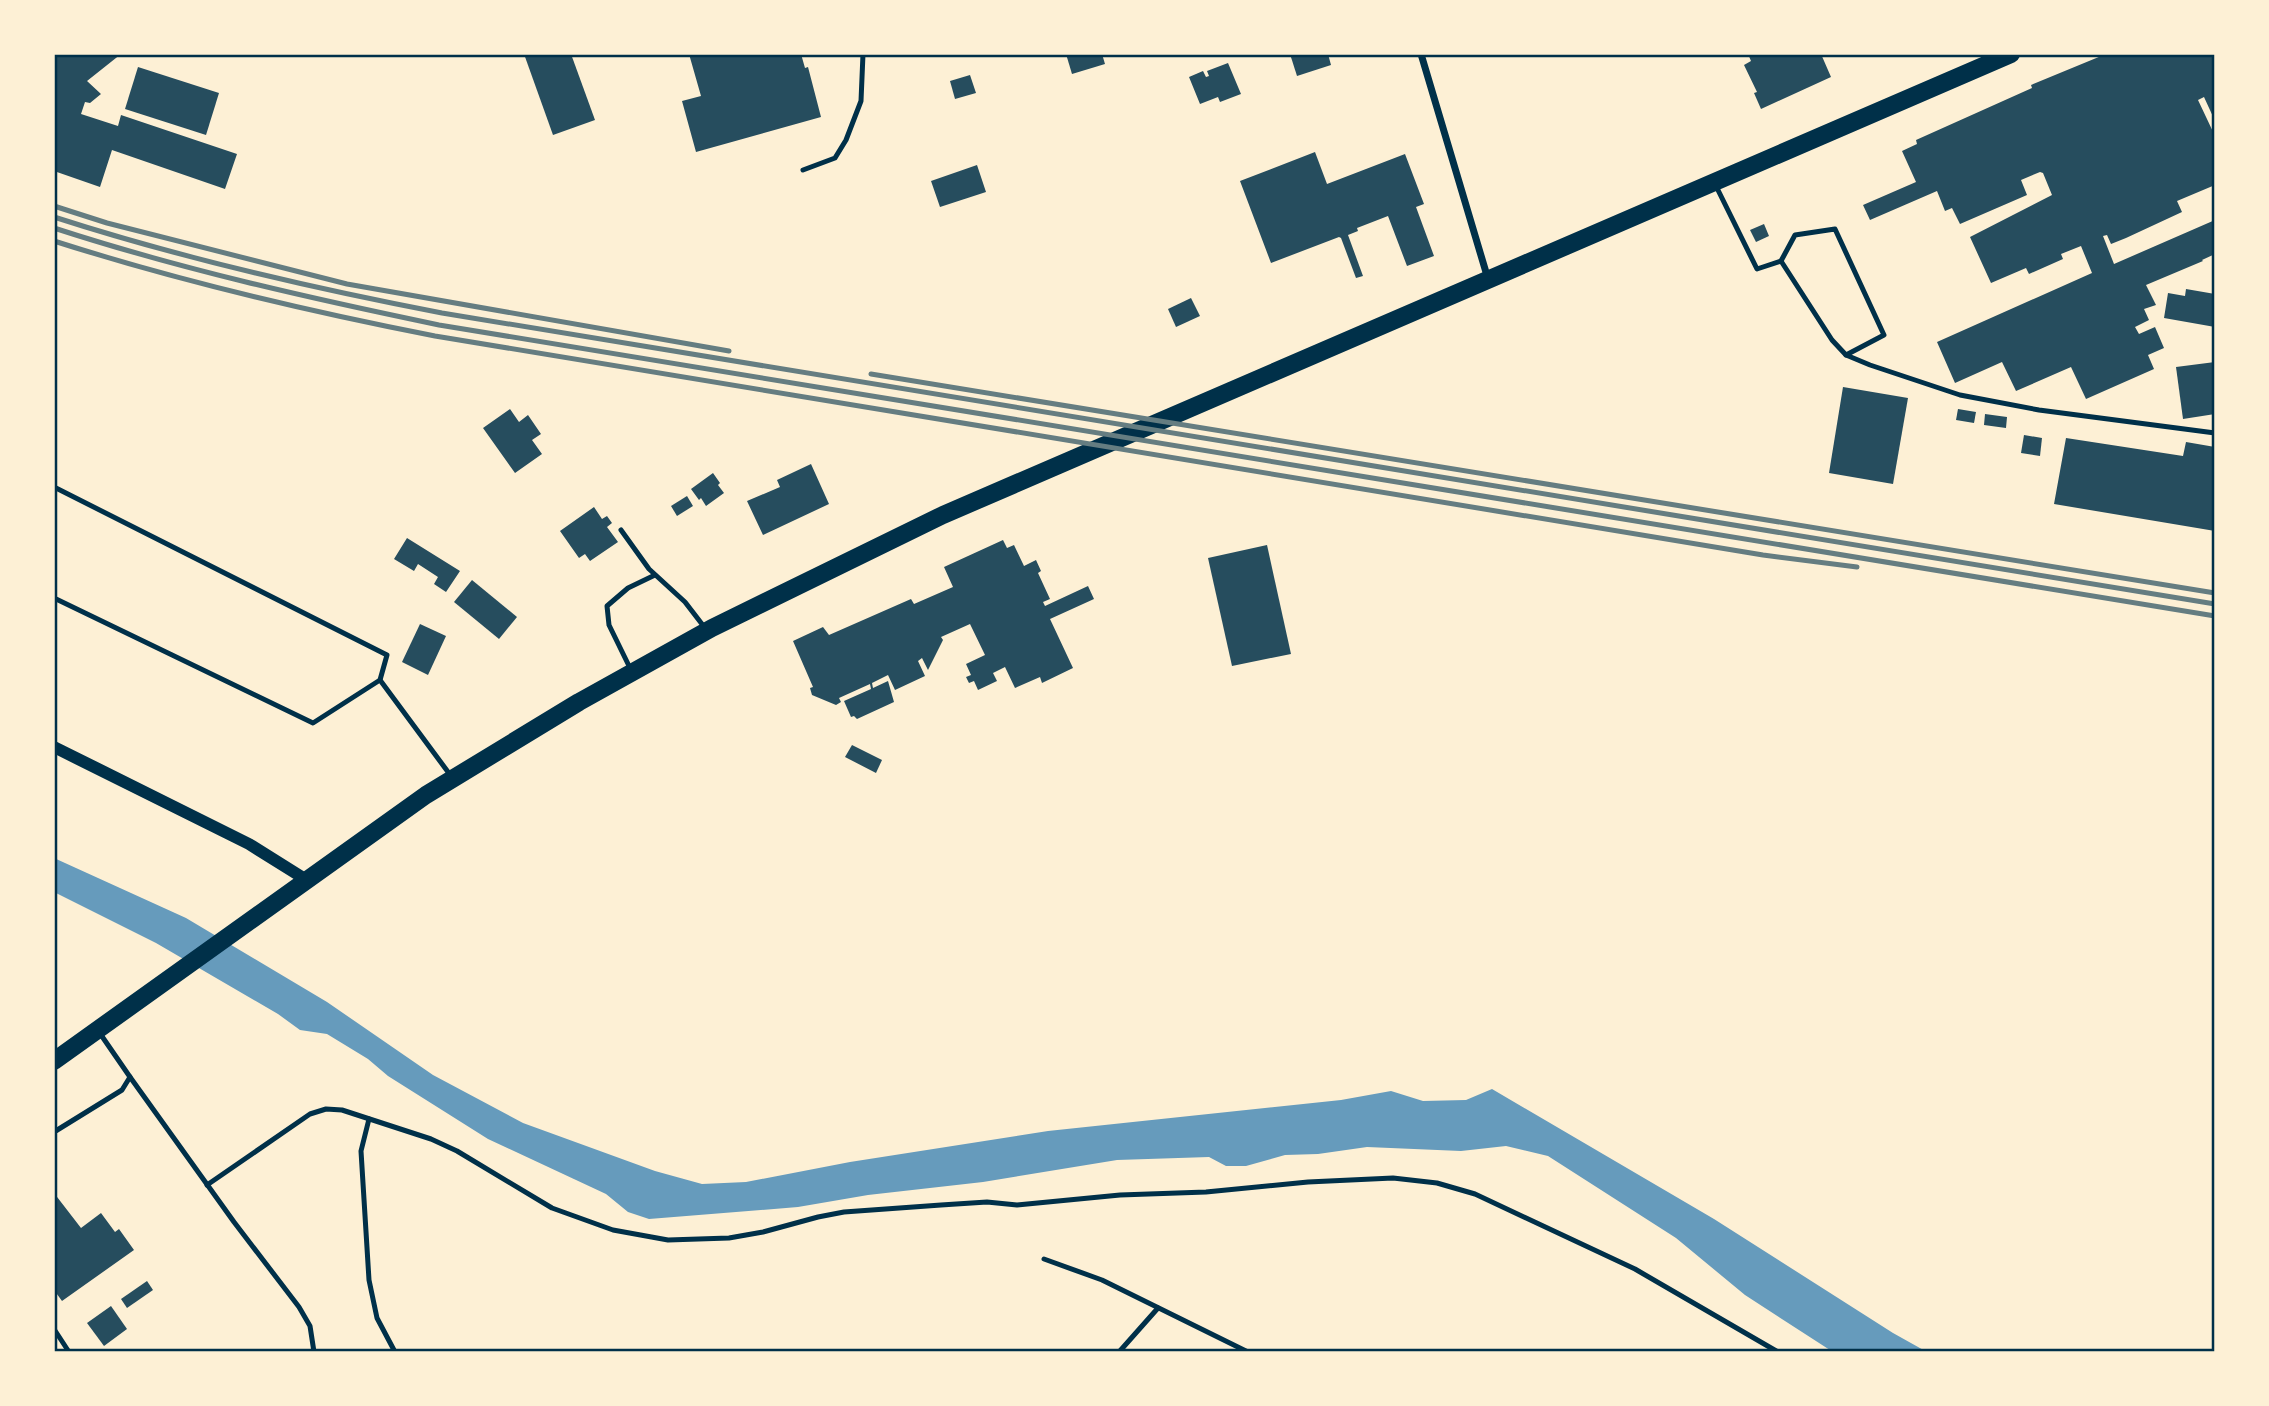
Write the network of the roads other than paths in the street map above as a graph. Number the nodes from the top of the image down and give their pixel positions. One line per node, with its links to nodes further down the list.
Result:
1 (863, 54): 4 (lane)
2 (1421, 54): 7 (street)
3 (2011, 54): 5 (main road)
4 (803, 170)
5 (1714, 183): 6 (lane); 7 (main road)
6 (1781, 261): 8 (lane); 8 (lane)
7 (1488, 280): 14 (main road)
8 (1846, 355): 9 (lane)
9 (2215, 433)
10 (54, 487): 16 (lane)
11 (621, 530): 12 (lane)
12 (655, 575): 14 (lane); 15 (lane)
13 (54, 598): 16 (lane)
14 (707, 630): 15 (main road)
15 (632, 673): 18 (main road)
16 (380, 680): 18 (lane)
17 (54, 747): 19 (street)
18 (452, 779): 19 (main road)
19 (305, 879): 20 (main road)
20 (97, 1030): 21 (main road); 22 (lane)
21 (54, 1061)
22 (130, 1077): 24 (lane); 25 (lane)
23 (369, 1119): 25 (lane); 31 (lane); 34 (lane)
24 (54, 1132)
25 (207, 1185): 30 (lane)
26 (1044, 1259): 27 (lane)
27 (1158, 1308): 32 (lane); 33 (lane)
28 (54, 1329): 29 (lane)
29 (69, 1352)
30 (314, 1352)
31 (395, 1352)
32 (1119, 1352)
33 (1248, 1352)
34 (1778, 1352)

